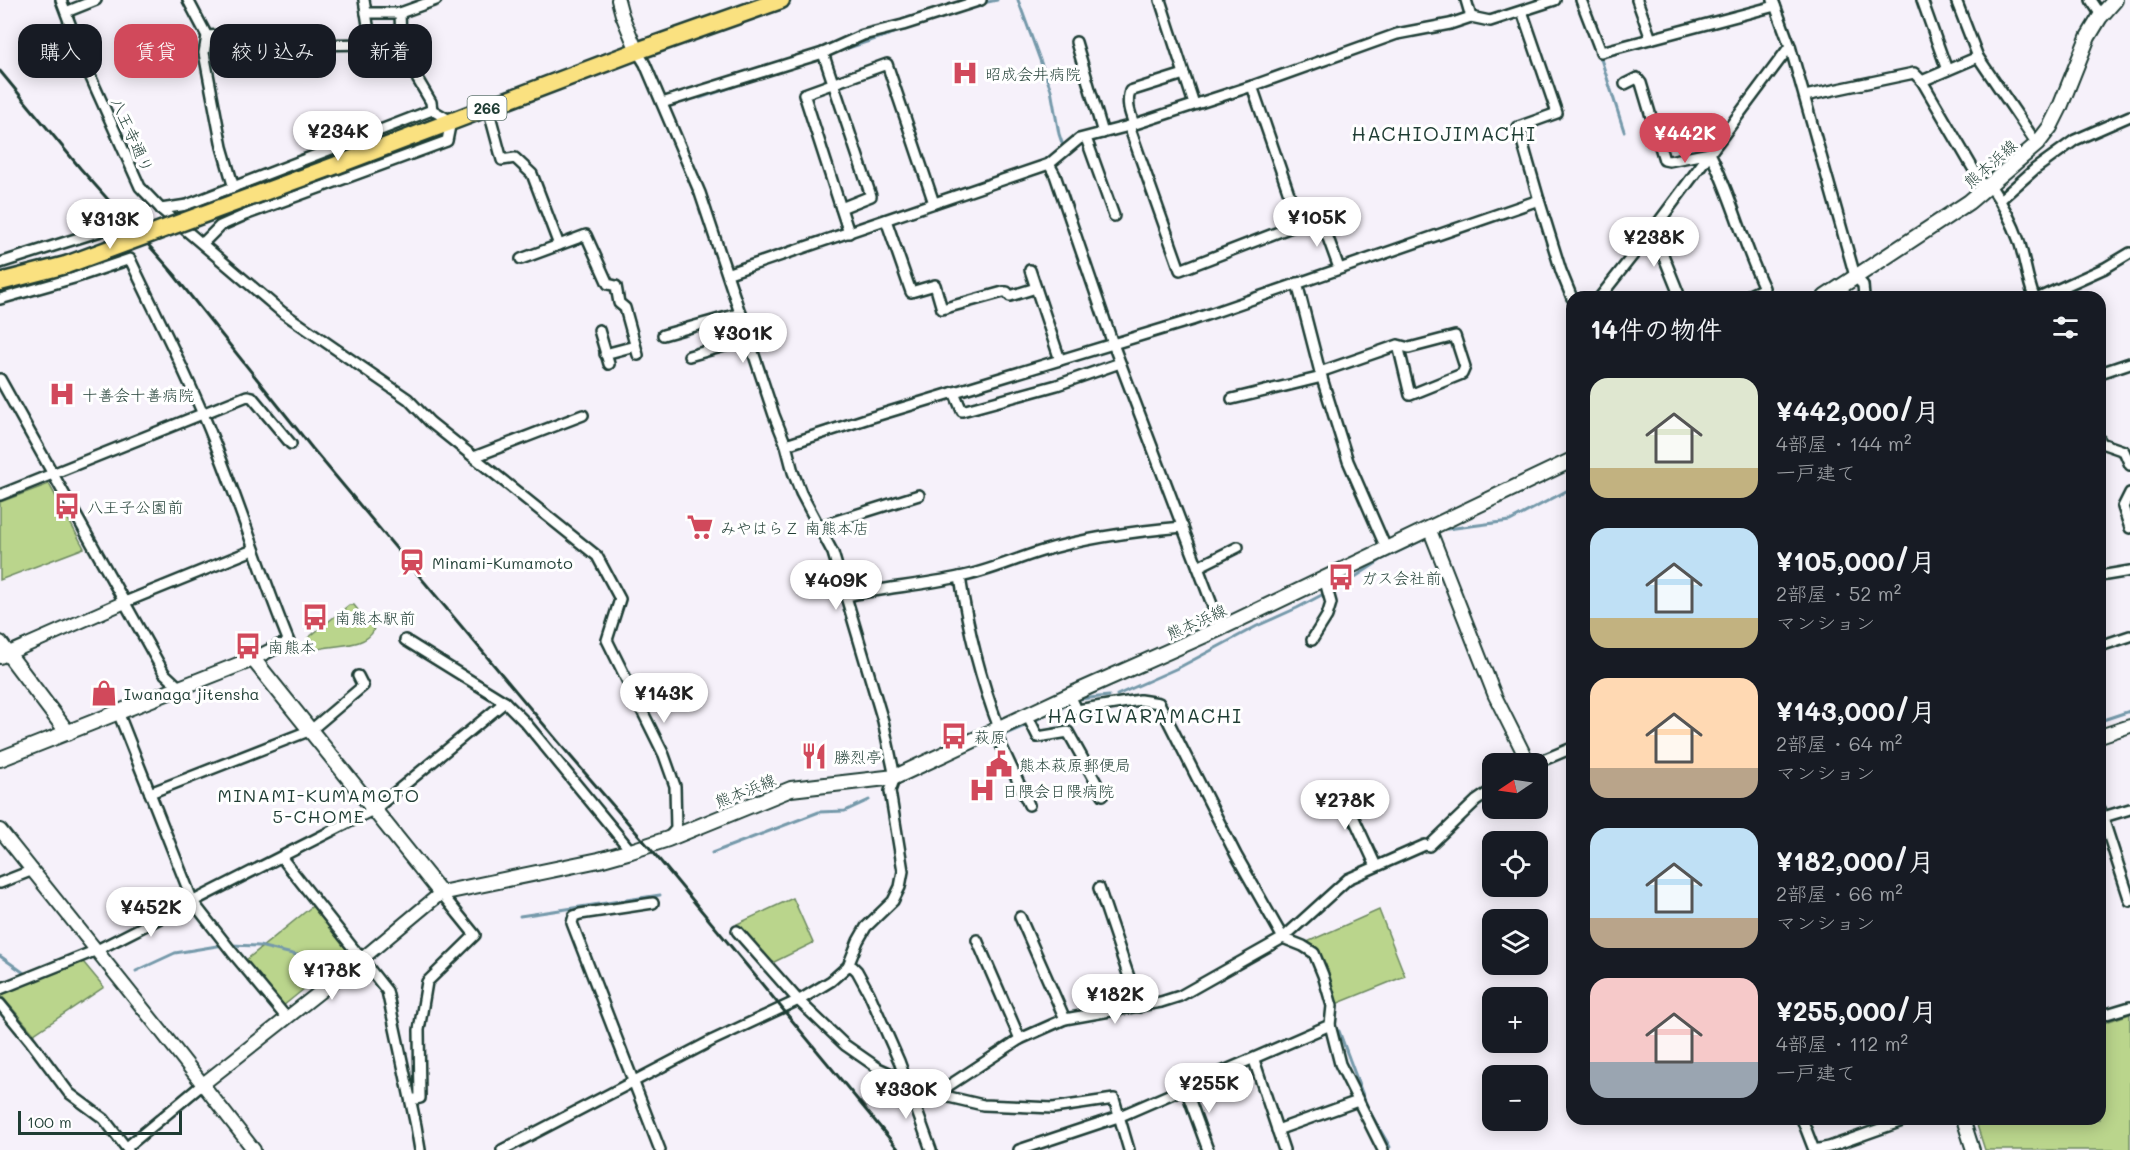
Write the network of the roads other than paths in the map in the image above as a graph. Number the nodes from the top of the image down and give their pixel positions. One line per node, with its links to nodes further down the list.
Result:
1 (61, 0): 20 (street, 八王寺通り)
2 (96, 0): 20 (street)
3 (188, 0): 27 (street)
4 (364, 0): 21 (street)
5 (436, 0): 22 (street)
6 (618, 0): 32 (street)
7 (781, 0): 32 (highway, 266)
8 (981, 0): 33 (street)
9 (1160, 0): 36 (street)
10 (1466, 0): 24 (street)
11 (1555, 0): 19 (street)
12 (1581, 0): 28 (street)
13 (1637, 0): 28 (street)
14 (1922, 0): 35 (street)
15 (1956, 0): 34 (street)
16 (2091, 0): 23 (street)
17 (2115, 0): 23 (main road, 熊本浜線)
18 (1774, 3): 28 (street); 31 (street)
19 (1522, 11): 24 (street); 57 (street)
20 (66, 12): 61 (street, 八王寺通り)
21 (366, 13): 22 (street); 25 (street)
22 (400, 13): 26 (street)
23 (2102, 15): 52 (main road, 熊本浜線)
24 (1471, 17): 41 (street)
25 (367, 24)
26 (400, 24)
27 (207, 36): 30 (street); 56 (street)
28 (1650, 39)
29 (1076, 42): 50 (street)
30 (348, 44)
31 (1790, 46): 42 (street); 53 (street)
32 (637, 51): 43 (street); 45 (highway, 266)
33 (823, 53): 39 (street); 43 (street)
34 (1978, 57): 35 (street); 52 (street)
35 (1947, 70): 38 (street)
36 (1184, 74): 44 (street); 49 (street)
37 (417, 78): 46 (street)
38 (1922, 81): 42 (street); 55 (street)
39 (834, 83): 59 (street); 60 (street); 60 (street)
40 (1625, 84): 53 (street)
41 (1252, 86): 44 (street); 64 (street)
42 (1805, 96): 76 (street)
43 (662, 103): 75 (street)
44 (1194, 104): 49 (street)
45 (488, 108): 48 (highway, 266); 68 (street)
46 (432, 110): 48 (street); 56 (street)
47 (2130, 116): 58 (street)
48 (451, 121): 67 (street); 77 (highway, 266, bridge)
49 (1132, 125): 50 (street); 64 (street)
50 (1103, 133): 51 (street)
51 (1086, 138): 54 (street); 62 (street)
52 (2037, 144): 55 (main road, 熊本浜線)
53 (1710, 153): 65 (street); 83 (street)
54 (1049, 164): 59 (street); 93 (street)
55 (1988, 187): 58 (street); 76 (main road, 熊本浜線)
56 (234, 188): 61 (street)
57 (1539, 200): 73 (street); 80 (street)
58 (2000, 200): 86 (street)
59 (934, 203): 63 (street)
60 (841, 208): 66 (street)
61 (161, 209): 67 (street, 八王寺通り)
62 (1114, 216)
63 (886, 220): 66 (street); 79 (street)
64 (1299, 223): 73 (street)
65 (1653, 230): 81 (street); 82 (street)
66 (849, 233): 75 (street)
67 (203, 243): 111 (street, 八王寺通り)
68 (559, 245): 71 (street); 95 (street)
69 (2130, 253): 87 (street)
70 (130, 259): 72 (street); 88 (street); 106 (street)
71 (521, 259)
72 (0, 263)
73 (1339, 268): 78 (street)
74 (1030, 270): 79 (street)
75 (729, 273): 89 (street)
76 (1855, 276): 84 (main road, 熊本浜線); 85 (street)
77 (0, 282)
78 (1297, 283): 93 (street); 102 (street)
79 (1036, 288): 97 (street)
80 (1569, 291)
81 (1605, 291)
82 (1678, 291)
83 (1758, 291)
84 (1834, 291)
85 (1864, 291)
86 (2032, 291)
87 (2054, 291)
88 (0, 299)
89 (741, 313): 91 (street); 92 (street)
90 (599, 330): 95 (street)
91 (663, 335)
92 (749, 339): 96 (street); 109 (street)
93 (1113, 344): 97 (street); 98 (street)
94 (1398, 345): 94 (street); 102 (street)
95 (605, 354): 100 (street)
96 (689, 356)
97 (1060, 360): 104 (street)
98 (1120, 363): 104 (street); 119 (street)
99 (2130, 363): 101 (street)
100 (609, 364)
101 (2106, 371)
102 (1321, 375): 105 (street); 123 (street)
103 (0, 379): 114 (street)
104 (954, 392): 109 (street)
105 (1232, 399)
106 (203, 414): 108 (street); 114 (street); 124 (street)
107 (583, 415): 111 (street)
108 (291, 444)
109 (786, 445): 118 (street)
110 (2106, 445): 113 (street)
111 (474, 457): 166 (street, 八王寺通り)
112 (1566, 463): 120 (main road, 熊本浜線)
113 (2130, 465)
114 (53, 473): 116 (street); 131 (street)
115 (2130, 493): 121 (street)
116 (0, 495)
117 (919, 495): 118 (street)
118 (817, 527): 130 (street)
119 (1183, 527): 125 (street); 128 (street)
120 (1429, 528): 123 (main road, 熊本浜線); 152 (street)
121 (2130, 528)
122 (1238, 547): 125 (street)
123 (1386, 548): 129 (main road, 熊本浜線)
124 (253, 550): 131 (street); 137 (street)
125 (1198, 567): 132 (street)
126 (2130, 571): 127 (street)
127 (2106, 575)
128 (960, 577): 130 (street); 147 (street)
129 (1324, 578): 132 (main road, 熊本浜線); 135 (street)
130 (846, 596): 155 (street)
131 (125, 602): 138 (street); 141 (street)
132 (1221, 628): 142 (main road, 熊本浜線)
133 (2130, 636): 136 (street)
134 (405, 640): 143 (street)
135 (1312, 640)
136 (2106, 644)
137 (279, 646): 139 (street)
138 (3, 651): 149 (main road)
139 (253, 659): 141 (main road); 148 (main road)
140 (358, 676): 148 (street)
141 (180, 688): 144 (main road)
142 (1070, 694): 145 (main road, 熊本浜線); 179 (street)
143 (505, 702): 161 (street); 167 (street)
144 (117, 712): 149 (main road); 157 (street)
145 (1027, 715): 147 (main road, 熊本浜線); 158 (street)
146 (2130, 726): 150 (street)
147 (997, 729): 155 (main road, 熊本浜線); 160 (street)
148 (311, 730): 157 (street); 161 (main road)
149 (68, 733): 154 (main road)
150 (2106, 734)
151 (1566, 751): 153 (street)
152 (1524, 753)
153 (1548, 758)
154 (0, 759)
155 (895, 777): 166 (main road, 熊本浜線); 183 (street)
156 (1339, 786): 169 (street)
157 (150, 793): 175 (street)
158 (1103, 795)
159 (1482, 797): 169 (street)
160 (1029, 805)
161 (375, 809): 168 (street); 173 (main road)
162 (2130, 809): 163 (street)
163 (2106, 814)
164 (0, 830): 170 (street)
165 (2106, 830): 174 (street)
166 (668, 839): 167 (main road, 熊本浜線)
167 (631, 851): 173 (main road, 熊本浜線)
168 (281, 857): 175 (street); 182 (street)
169 (1376, 866): 179 (street)
170 (33, 870): 171 (street); 181 (street)
171 (0, 884)
172 (1099, 888): 187 (street)
173 (441, 892): 182 (street); 200 (street)
174 (2130, 901)
175 (193, 902): 181 (street); 190 (street)
176 (653, 903): 196 (street)
177 (1020, 917): 191 (street)
178 (737, 931): 185 (street)
179 (1283, 938): 187 (street); 192 (street)
180 (977, 940): 193 (street)
181 (97, 950): 184 (street); 197 (street)
182 (363, 958): 190 (street); 200 (street)
183 (848, 966): 185 (street); 195 (street)
184 (0, 989)
185 (798, 1000): 195 (street); 196 (street)
186 (0, 1004): 207 (street)
187 (1139, 1007): 191 (street)
188 (2130, 1007): 189 (street)
189 (2106, 1014)
190 (286, 1017): 197 (street)
191 (1065, 1019): 193 (street)
192 (1330, 1025): 194 (street); 201 (street)
193 (1020, 1039): 199 (street)
194 (1254, 1060): 198 (street); 206 (street)
195 (907, 1081): 199 (street); 212 (street)
196 (634, 1082): 210 (street); 211 (street)
197 (203, 1084): 207 (street); 208 (street)
198 (1185, 1087): 202 (street); 215 (street)
199 (936, 1094): 202 (street)
200 (411, 1100): 209 (street)
201 (1358, 1101): 206 (street); 217 (street)
202 (1118, 1117): 213 (street); 214 (street)
203 (1804, 1125): 218 (street)
204 (1878, 1125): 218 (street)
205 (1965, 1125): 219 (street)
206 (1277, 1130): 216 (street)
207 (128, 1148)
208 (254, 1150)
209 (420, 1150)
210 (502, 1150)
211 (660, 1150)
212 (931, 1150)
213 (1019, 1150)
214 (1129, 1150)
215 (1208, 1150)
216 (1284, 1150)
217 (1383, 1150)
218 (1814, 1150)
219 (1973, 1150)

